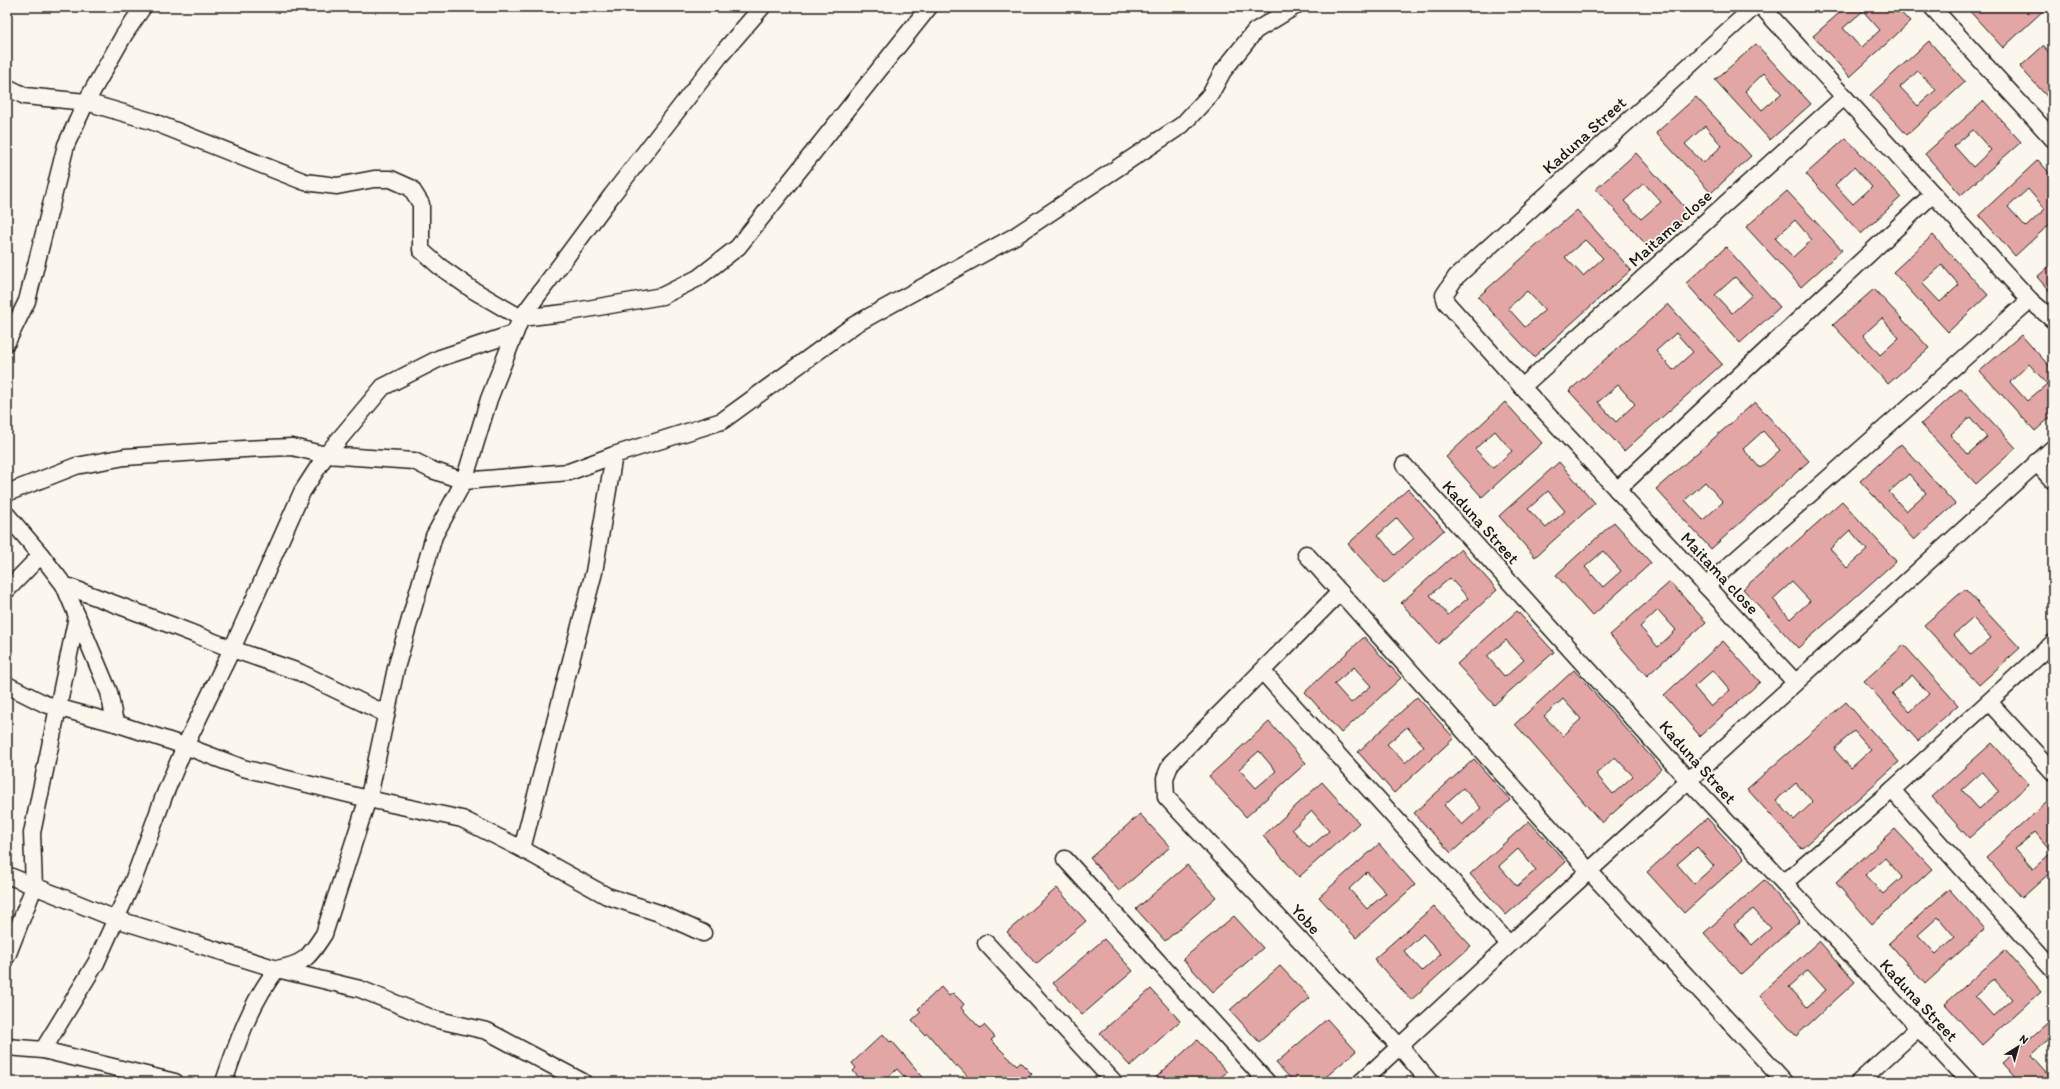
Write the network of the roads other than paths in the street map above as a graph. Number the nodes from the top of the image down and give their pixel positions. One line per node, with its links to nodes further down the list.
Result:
1 (143, 7): 10 (street)
2 (762, 7): 16 (street)
3 (929, 7): 16 (street)
4 (1294, 7): 21 (street)
5 (1754, 7): 13 (street, Kaduna Street)
6 (1762, 7): 9 (street)
7 (1932, 7): 11 (street)
8 (7, 87): 10 (street)
9 (1844, 97): 12 (street); 18 (street, Maitama close)
10 (86, 102): 16 (street); 17 (street)
11 (2053, 139)
12 (1933, 194): 14 (street); 26 (street)
13 (1444, 295): 18 (street, Maitama close)
14 (2030, 300): 15 (street); 32 (street)
15 (2053, 320)
16 (518, 325): 20 (street); 24 (street)
17 (7, 342)
18 (1522, 387): 26 (street, Maitama close)
19 (2053, 448): 22 (street)
20 (326, 454): 24 (street); 27 (street); 37 (street)
21 (614, 454): 24 (street); 50 (street)
22 (2036, 462): 25 (street); 39 (street)
23 (1404, 465): 47 (street, Kaduna Street)
24 (464, 481): 43 (street)
25 (2053, 481)
26 (1617, 490): 32 (street, Maitama close)
27 (7, 493)
28 (7, 515): 30 (street)
29 (1306, 554): 34 (street)
30 (41, 555): 31 (street); 33 (street)
31 (64, 585): 35 (street); 37 (street)
32 (1706, 586): 39 (street, Maitama close)
33 (7, 590)
34 (1340, 592): 38 (street); 52 (street)
35 (77, 616): 42 (street); 44 (street)
36 (2053, 642): 41 (street)
37 (232, 649): 43 (street); 45 (street)
38 (1262, 672): 59 (street); 65 (street, Yobe)
39 (1795, 682): 47 (street)
40 (7, 686): 42 (street)
41 (1989, 702): 46 (street); 48 (street)
42 (58, 708): 44 (street); 55 (street)
43 (386, 714): 49 (street)
44 (115, 723): 45 (street)
45 (185, 746): 49 (street); 56 (street)
46 (2053, 772)
47 (1688, 780): 52 (street); 54 (street, Kaduna Street)
48 (1892, 790): 54 (street); 62 (street)
49 (368, 799): 50 (street); 61 (street)
50 (522, 849): 57 (street)
51 (1065, 859): 71 (street)
52 (1589, 870): 59 (street); 74 (street)
53 (7, 875): 55 (street)
54 (1784, 883): 63 (street, Kaduna Street)
55 (34, 888): 56 (street); 60 (street)
56 (116, 919): 61 (street); 66 (street)
57 (703, 933)
58 (986, 943): 70 (street)
59 (1509, 944): 65 (street)
60 (7, 956)
61 (277, 969): 68 (street); 69 (street)
62 (2053, 970)
63 (1918, 1028): 75 (street); 76 (street, Kaduna Street)
64 (7, 1047): 66 (street)
65 (1400, 1047): 72 (street); 73 (street, Yobe)
66 (43, 1050): 67 (street)
67 (175, 1082)
68 (224, 1082)
69 (583, 1082)
70 (1114, 1082)
71 (1267, 1082)
72 (1361, 1082)
73 (1430, 1082)
74 (1785, 1082)
75 (1859, 1082)
76 (1969, 1082)

